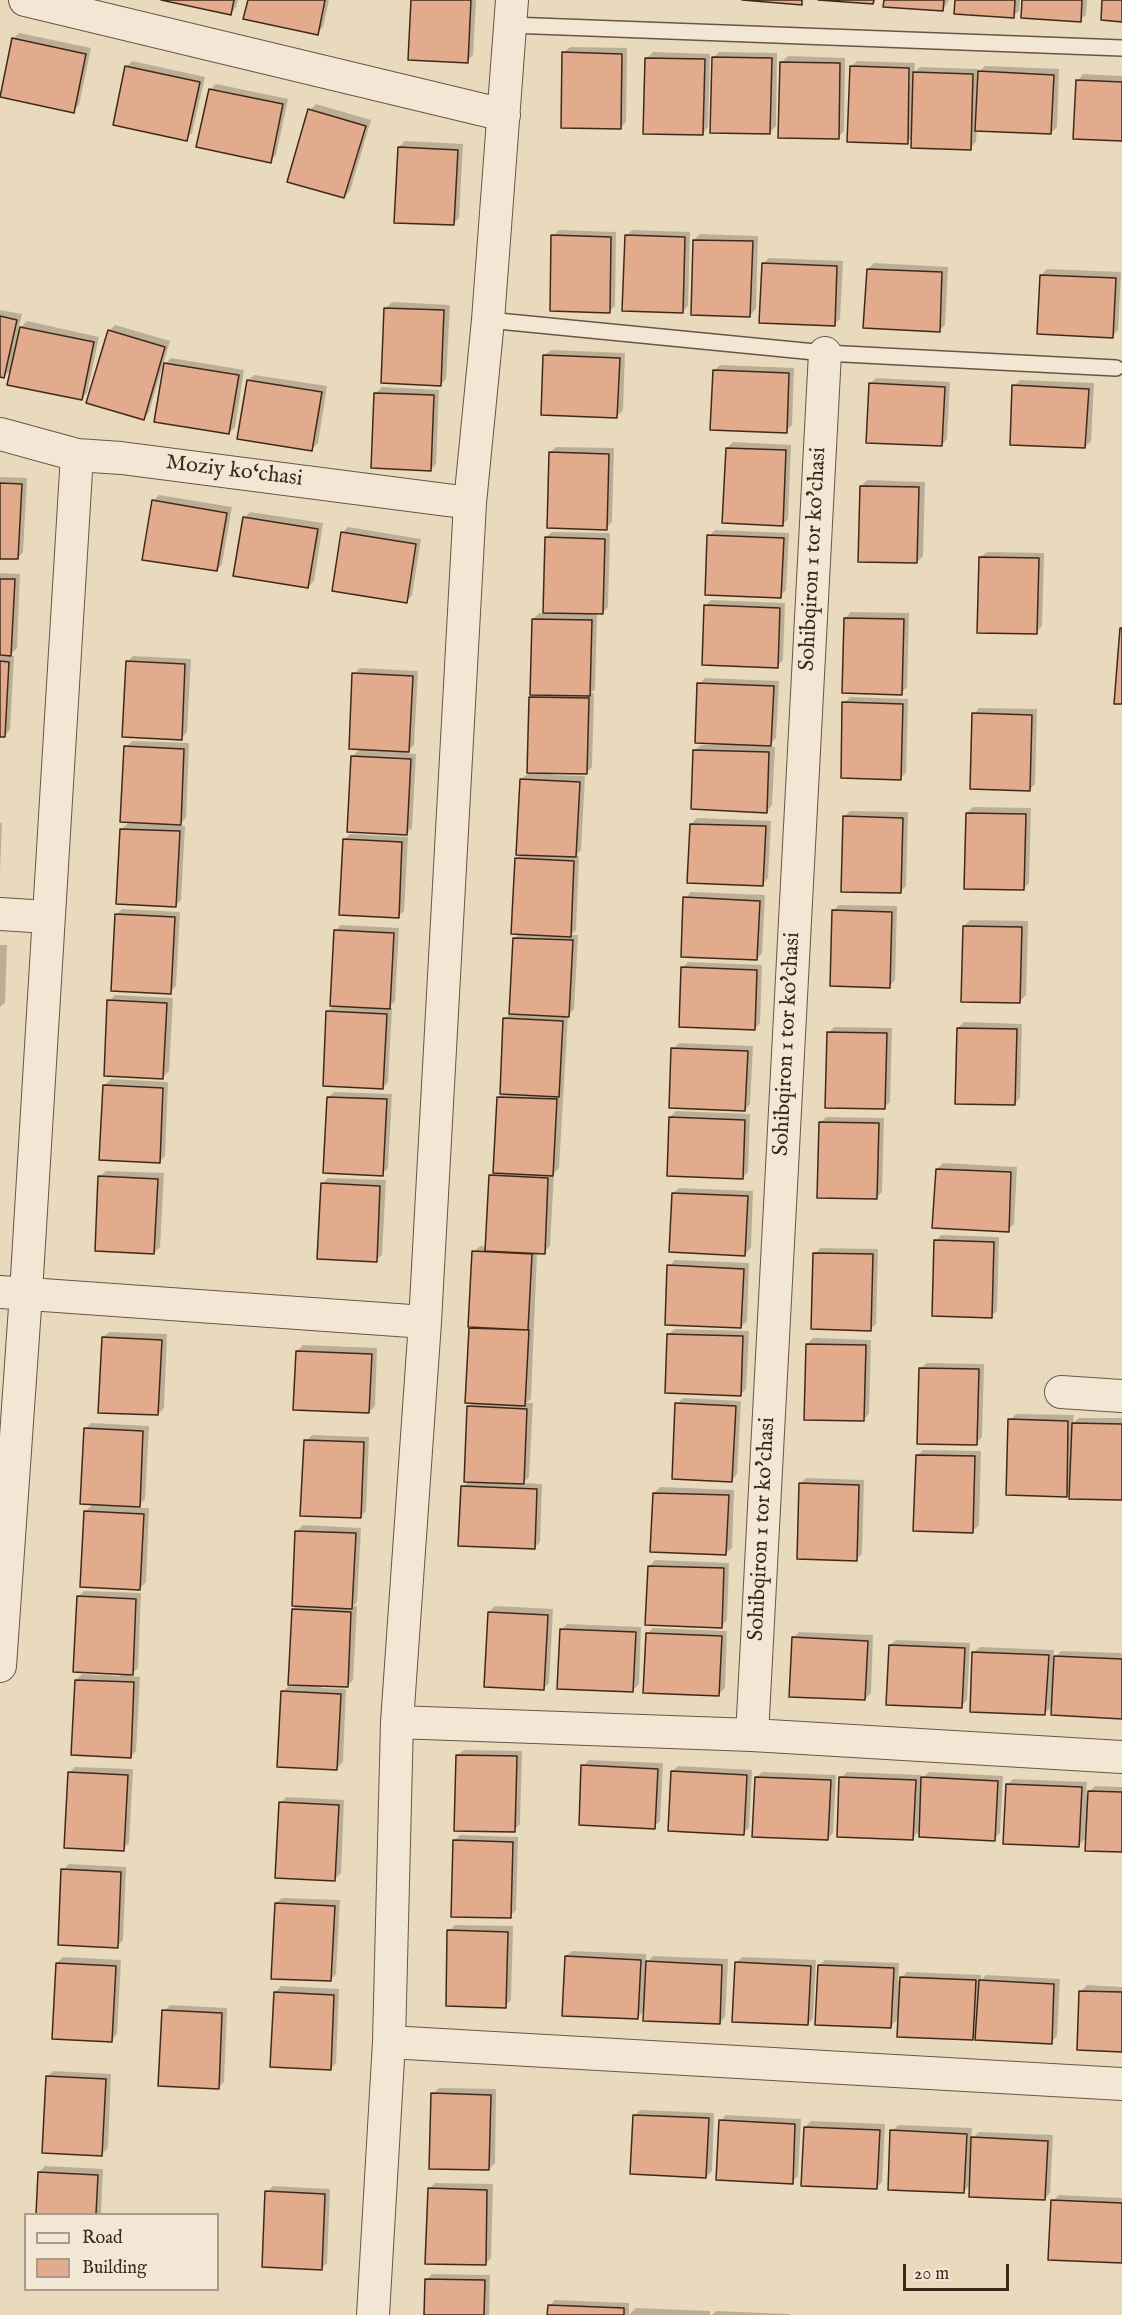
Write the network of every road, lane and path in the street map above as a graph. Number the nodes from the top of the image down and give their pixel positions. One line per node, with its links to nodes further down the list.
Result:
1 (25, 0): 4 (street)
2 (511, 13): 3 (lane); 4 (street)
3 (1122, 48)
4 (504, 115): 5 (street)
5 (488, 320): 6 (lane); 10 (street)
6 (825, 353): 7 (lane); 20 (street, Sohibqiron 1 tor ko'chasi)
7 (1116, 368)
8 (0, 434): 9 (street, Moziy ko‘chasi)
9 (77, 455): 10 (street, Moziy ko‘chasi); 12 (street)
10 (470, 502): 14 (street)
11 (0, 914): 12 (street)
12 (47, 917): 13 (street)
13 (13, 1292): 14 (street); 17 (street)
14 (425, 1322): 19 (street)
15 (1061, 1392): 16 (street)
16 (1122, 1396)
17 (0, 1654): 18 (street)
18 (0, 1666)
19 (397, 1722): 20 (street); 22 (street)
20 (752, 1736): 21 (street)
21 (1122, 1756)
22 (389, 2042): 23 (street); 24 (street)
23 (1122, 2084)
24 (373, 2315)

